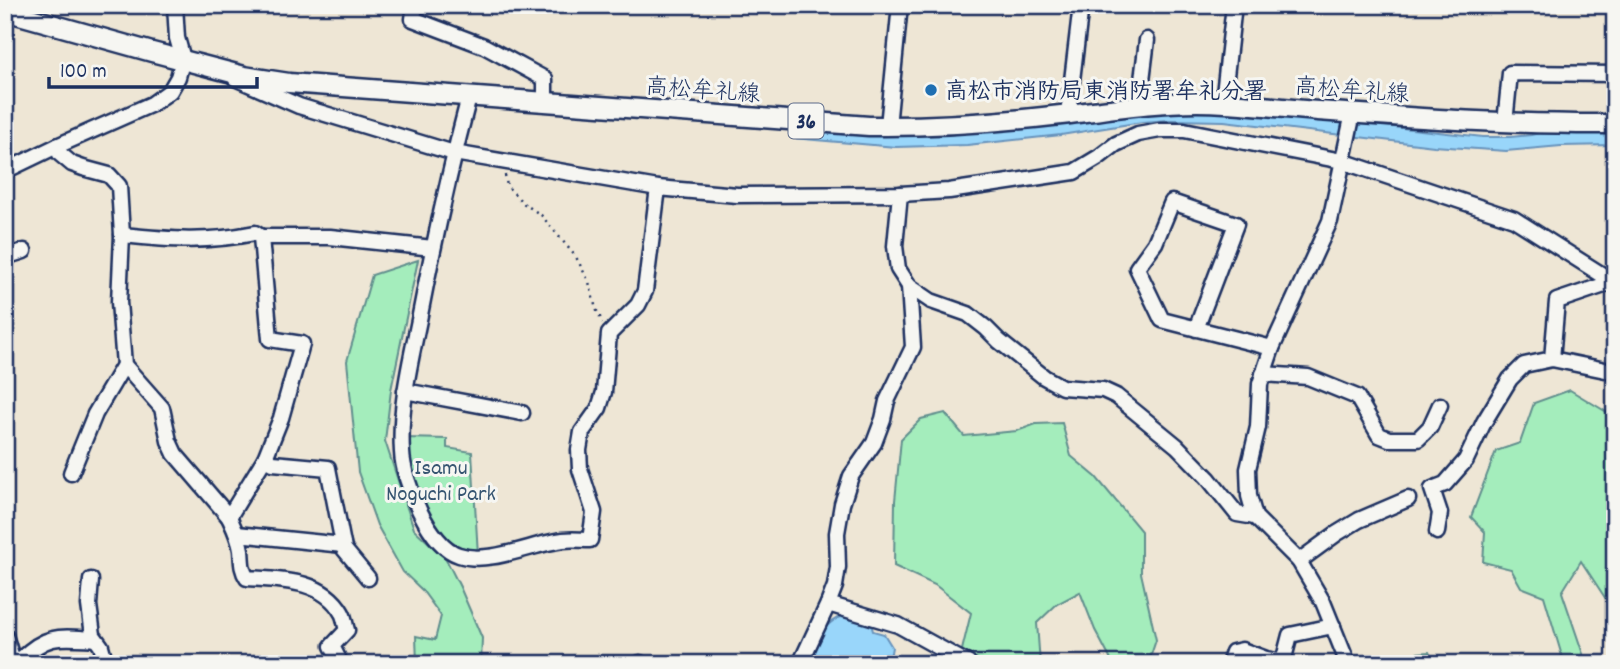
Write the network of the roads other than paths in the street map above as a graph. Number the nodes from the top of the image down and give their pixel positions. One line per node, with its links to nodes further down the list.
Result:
1 (175, 5): 8 (street)
2 (415, 5): 12 (street)
3 (900, 5): 19 (street)
4 (1081, 5): 16 (street)
5 (1234, 5): 13 (street)
6 (5, 11): 8 (main road, 高松牟礼線 / 36)
7 (1147, 40): 14 (street)
8 (183, 59): 9 (main road, 高松牟礼線 / 36); 20 (street)
9 (222, 70): 11 (main road, 高松牟礼線 / 36); 21 (street)
10 (1615, 74): 17 (street)
11 (470, 97): 12 (main road, 高松牟礼線 / 36); 21 (street)
12 (545, 101): 19 (main road, 高松牟礼線 / 36)
13 (1223, 103): 14 (main road, 高松牟礼線 / 36); 15 (main road, 高松牟礼線 / 36)
14 (1139, 104): 16 (main road, 高松牟礼線 / 36)
15 (1353, 113): 17 (main road, 高松牟礼線 / 36); 22 (street)
16 (1068, 114): 19 (main road, 高松牟礼線 / 36)
17 (1505, 123): 18 (main road, 高松牟礼線 / 36)
18 (1615, 124)
19 (888, 127)
20 (57, 145): 23 (street); 26 (street)
21 (454, 153): 24 (street); 28 (street)
22 (1342, 161): 25 (street); 31 (street); 34 (street)
23 (5, 171)
24 (658, 188): 25 (street); 39 (street)
25 (900, 194): 32 (street)
26 (122, 235): 27 (street); 36 (street)
27 (261, 237): 28 (street); 42 (street)
28 (433, 248): 39 (street)
29 (24, 251): 30 (street)
30 (5, 257)
31 (1614, 283): 35 (street)
32 (909, 286): 46 (street); 53 (street)
33 (1196, 329): 33 (street); 34 (street)
34 (1272, 348): 38 (street)
35 (1552, 359): 37 (street); 47 (street)
36 (124, 365): 43 (street); 45 (street)
37 (1615, 372)
38 (1263, 374): 40 (street); 46 (street)
39 (405, 391): 41 (street)
40 (1440, 405)
41 (522, 413)
42 (265, 458): 45 (street); 49 (street)
43 (71, 473)
44 (1408, 499): 50 (street)
45 (229, 517): 48 (street)
46 (1255, 517): 50 (street)
47 (1437, 533)
48 (237, 534): 49 (street); 60 (street)
49 (344, 545): 51 (street)
50 (1299, 561): 54 (street)
51 (368, 578)
52 (91, 580): 56 (street)
53 (828, 604): 61 (street); 62 (street)
54 (1333, 626): 63 (street); 64 (street)
55 (5, 635): 57 (street)
56 (95, 639): 57 (street); 59 (street)
57 (13, 658): 58 (street)
58 (44, 664)
59 (106, 664)
60 (341, 664)
61 (800, 664)
62 (969, 664)
63 (1229, 664)
64 (1348, 664)

